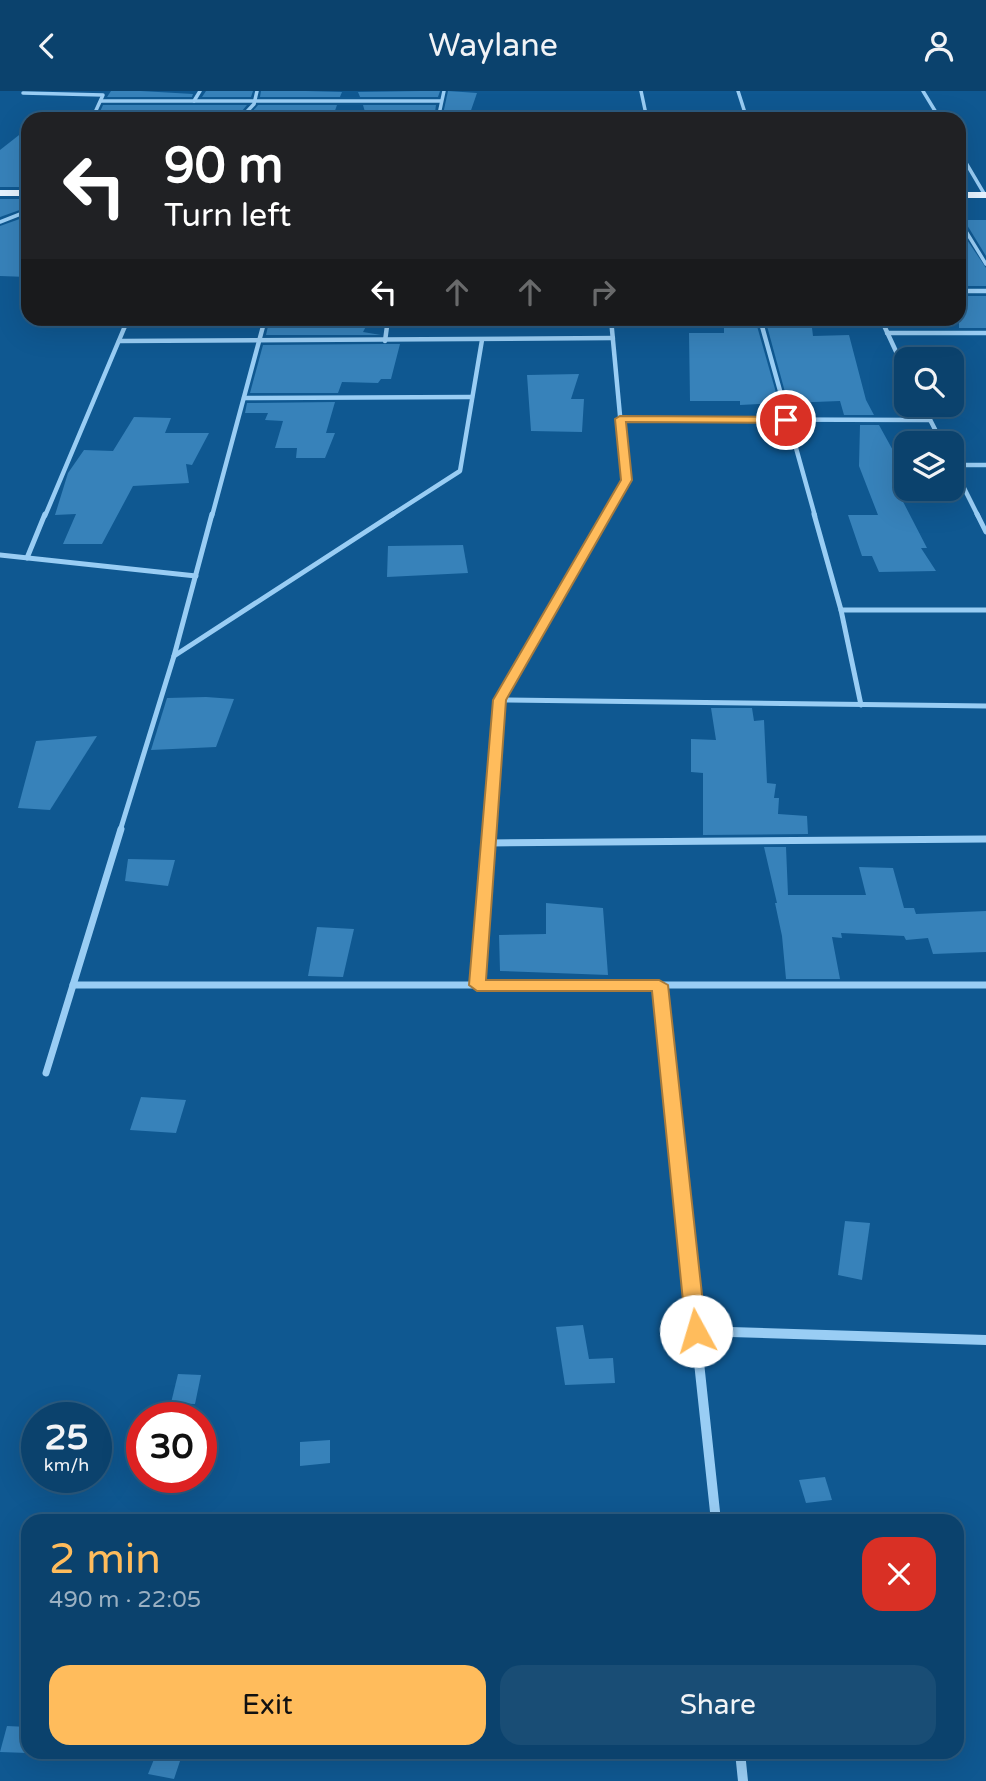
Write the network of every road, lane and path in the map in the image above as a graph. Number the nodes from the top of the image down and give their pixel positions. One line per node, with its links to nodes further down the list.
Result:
1 (200, 91): 10 (street)
2 (257, 91): 11 (street)
3 (444, 91): 12 (street)
4 (641, 91): 16 (street)
5 (738, 91): 17 (street)
6 (923, 91): 18 (street)
7 (23, 93): 8 (street)
8 (105, 93): 9 (street)
9 (101, 101): 10 (street); 13 (street)
10 (194, 101): 11 (street)
11 (254, 101): 12 (street); 14 (street)
12 (441, 101): 15 (street)
13 (96, 112)
14 (245, 112)
15 (439, 112)
16 (646, 112)
17 (745, 112)
18 (936, 112)
19 (966, 163): 23 (street)
20 (0, 193): 21 (main road)
21 (21, 193)
22 (966, 195): 23 (main road)
23 (985, 195)
24 (21, 214): 25 (street)
25 (0, 222)
26 (966, 231): 27 (street)
27 (986, 264)
28 (966, 291): 29 (street)
29 (986, 291)
30 (125, 326): 40 (street)
31 (263, 326): 42 (street)
32 (387, 326): 41 (street)
33 (612, 326): 38 (street)
34 (762, 326): 48 (street)
35 (884, 326): 37 (street)
36 (986, 333): 37 (street)
37 (887, 334): 43 (street)
38 (613, 338): 39 (street); 47 (street)
39 (481, 340): 41 (street); 44 (street)
40 (119, 341): 42 (street); 56 (street)
41 (385, 341): 42 (street)
42 (259, 342): 45 (street)
43 (894, 348)
44 (472, 397): 45 (street); 60 (street)
45 (244, 398): 57 (street)
46 (928, 417): 49 (street)
47 (620, 419): 48 (street); 61 (street)
48 (786, 420): 49 (street); 58 (street)
49 (930, 421): 50 (street)
50 (935, 431)
51 (964, 465): 52 (street)
52 (986, 465)
53 (964, 489): 54 (street)
54 (986, 532)
55 (0, 555): 56 (street)
56 (27, 558): 57 (street)
57 (196, 576): 60 (street)
58 (841, 610): 59 (street); 62 (street)
59 (986, 611)
60 (174, 656): 66 (street)
61 (500, 700): 62 (street); 65 (street)
62 (862, 705): 63 (street)
63 (986, 706)
64 (986, 839): 65 (street)
65 (489, 843): 67 (street)
66 (73, 985): 67 (street); 70 (street)
67 (477, 985): 68 (street)
68 (659, 985): 69 (street); 71 (street)
69 (986, 985)
70 (46, 1073)
71 (696, 1331): 72 (street); 73 (street)
72 (986, 1340)
73 (715, 1514)
74 (741, 1759): 75 (street)
75 (743, 1781)

